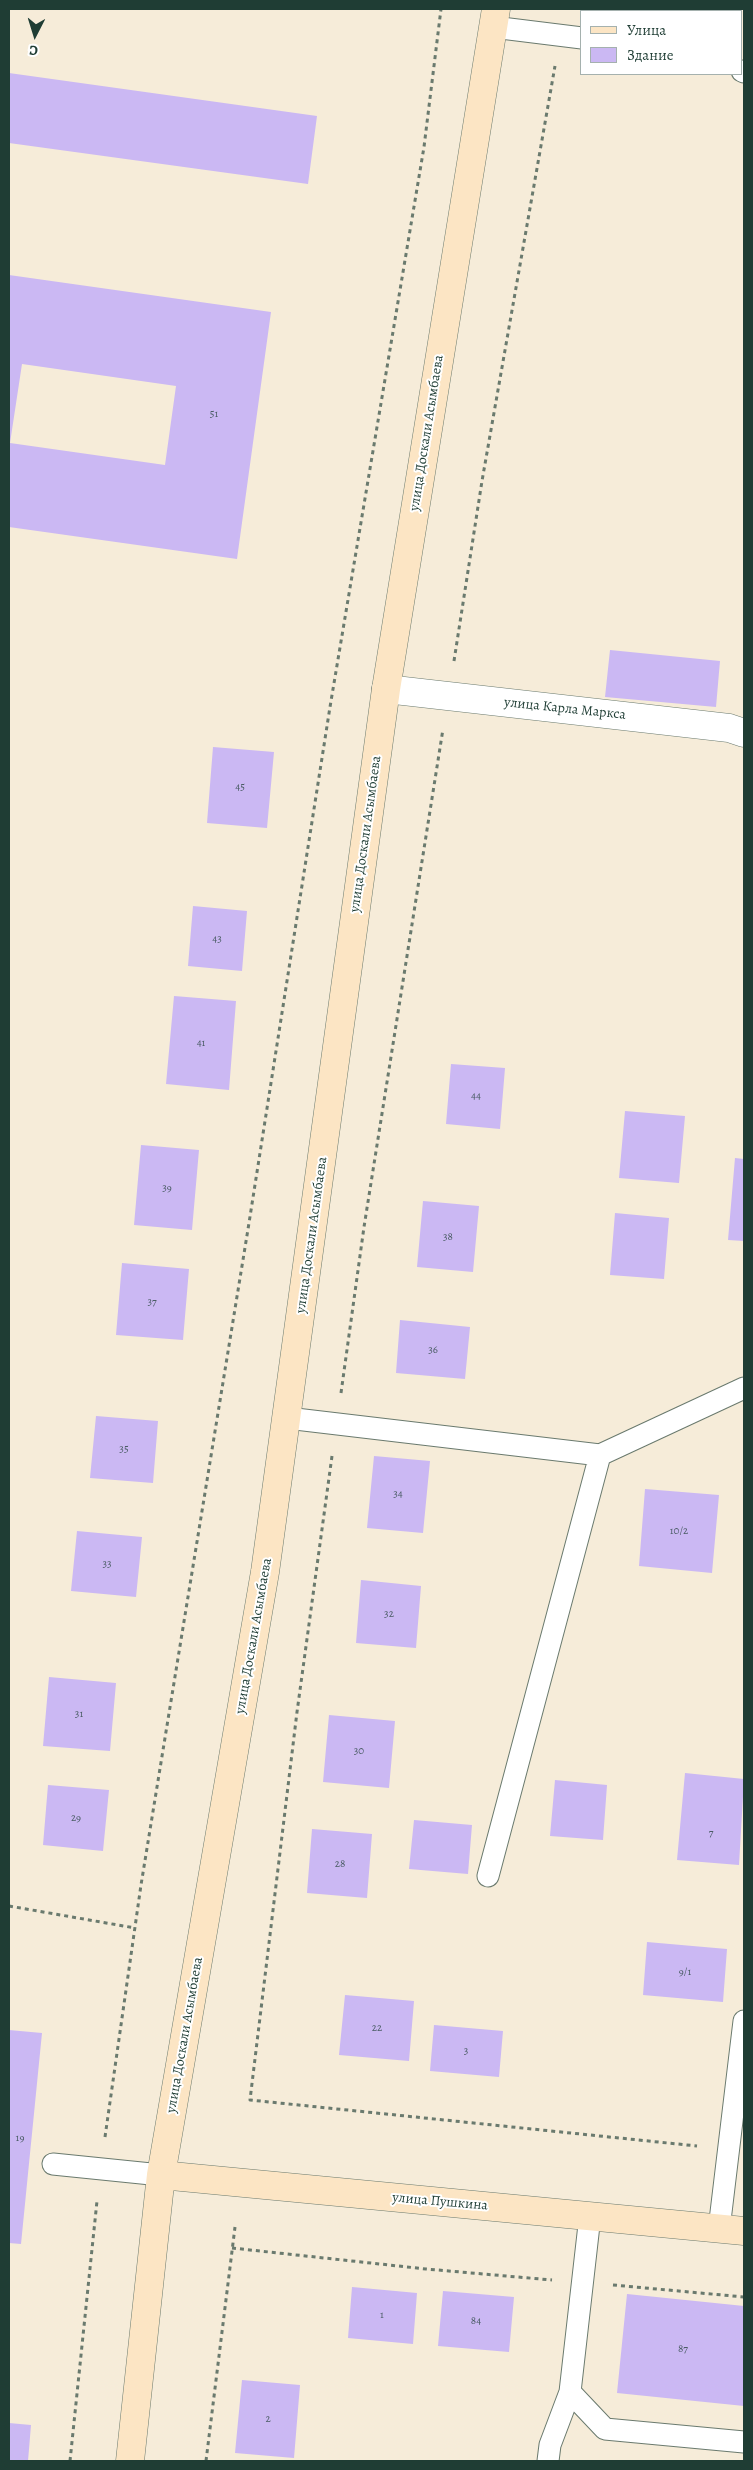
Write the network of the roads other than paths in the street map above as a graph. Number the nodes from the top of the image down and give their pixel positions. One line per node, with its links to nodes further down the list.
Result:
1 (495, 18): 2 (lane); 3 (street, улица Доскали Асымбаева)
2 (580, 38)
3 (386, 689): 4 (street, улица Карла Маркса); 6 (street, улица Доскали Асымбаева)
4 (744, 733)
5 (744, 1388): 7 (lane)
6 (287, 1418): 7 (lane); 11 (street, улица Доскали Асымбаева)
7 (600, 1455): 8 (lane)
8 (488, 1876)
9 (744, 2021): 13 (lane, улица Пушкина)
10 (54, 2164): 11 (lane)
11 (161, 2175): 12 (street, улица Пушкина); 16 (street, улица Доскали Асымбаева)
12 (590, 2216): 13 (street, улица Пушкина); 14 (lane)
13 (732, 2230)
14 (570, 2392): 15 (lane); 17 (lane)
15 (744, 2442)
16 (130, 2461)
17 (548, 2461)

